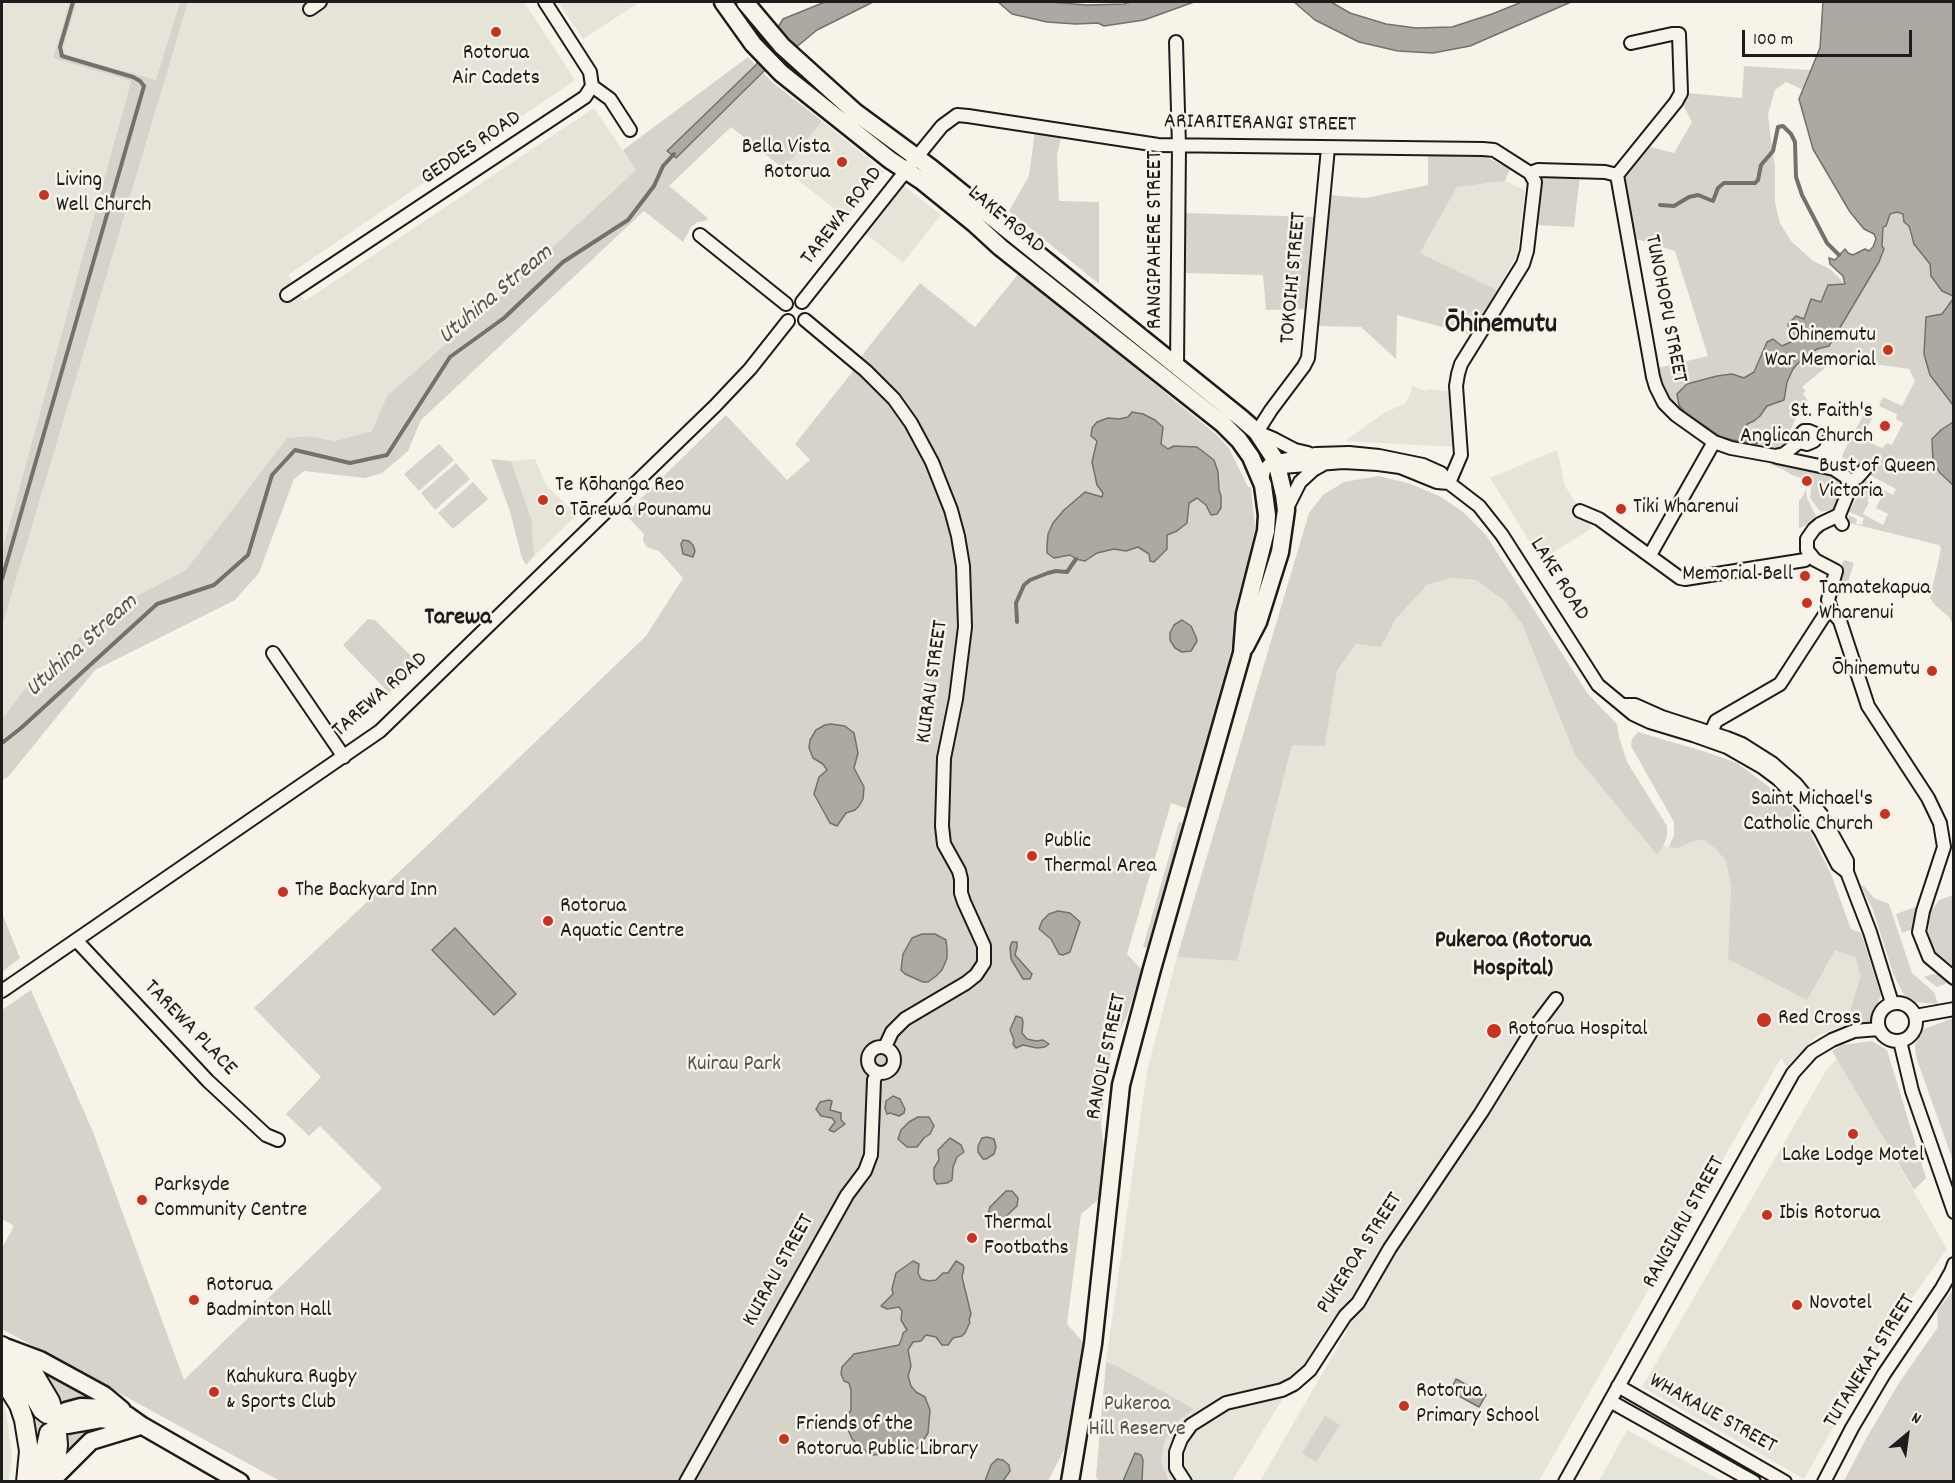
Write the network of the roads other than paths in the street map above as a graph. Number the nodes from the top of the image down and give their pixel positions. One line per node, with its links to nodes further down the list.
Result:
1 (321, 2): 5 (street)
2 (545, 2): 8 (street)
3 (723, 2): 12 (main road, LAKE ROAD)
4 (745, 2): 12 (main road, LAKE ROAD)
5 (310, 9)
6 (1176, 42): 10 (street, RANGIPAHERE STREET)
7 (1631, 43): 14 (street)
8 (592, 86): 9 (street); 16 (street, GEDDES ROAD)
9 (630, 130)
10 (1179, 146): 11 (street, ARIARITERANGI STREET); 12 (street, ARIARITERANGI STREET); 21 (street, RANGIPAHERE STREET)
11 (1328, 148): 13 (street, ARIARITERANGI STREET); 22 (street, TOKOIHI STREET)
12 (911, 164): 17 (street, TAREWA ROAD); 21 (main road, LAKE ROAD); 27 (main road, LAKE ROAD)
13 (1530, 174): 14 (street); 32 (street)
14 (1617, 175): 23 (street, TUNOHOPU STREET)
15 (700, 235): 18 (street)
16 (287, 295)
17 (802, 302): 18 (street); 19 (street)
18 (786, 304): 20 (street)
19 (805, 320): 20 (street); 51 (street, KUIRAU STREET)
20 (788, 321): 41 (street, TAREWA ROAD)
21 (1177, 366): 22 (main road, LAKE ROAD)
22 (1257, 432): 25 (street, LAKE ROAD); 29 (main road, LAKE ROAD)
23 (1714, 442): 26 (street, TUNOHOPU STREET); 35 (street)
24 (1799, 442): 26 (street)
25 (1316, 454): 29 (street, LAKE ROAD); 32 (street, LAKE ROAD)
26 (1769, 456): 31 (street, TUNOHOPU STREET)
27 (1251, 457): 29 (main road, RANOLF STREET)
28 (1325, 463): 29 (street, LAKE ROAD); 32 (street, LAKE ROAD); 33 (street)
29 (1270, 469): 33 (main road, RANOLF STREET); 39 (main road, RANOLF STREET)
30 (1865, 469): 31 (street)
31 (1849, 482): 37 (street)
32 (1449, 483): 40 (street, LAKE ROAD)
33 (1286, 510): 39 (main road, RANOLF STREET)
34 (1580, 511): 35 (street)
35 (1650, 555): 36 (street)
36 (1805, 560)
37 (1832, 611): 40 (street); 43 (street)
38 (273, 653): 41 (street)
39 (1242, 653): 69 (main road, RANOLF STREET)
40 (1710, 736): 46 (street, LAKE ROAD)
41 (344, 757): 42 (street, TAREWA ROAD)
42 (76, 940): 44 (street, TAREWA ROAD); 53 (street, TAREWA PLACE)
43 (1953, 978)
44 (2, 991)
45 (1556, 999): 70 (street, PUKEROA STREET)
46 (1892, 1003): 48 (street); 49 (street)
47 (1953, 1009): 48 (street)
48 (1916, 1016): 50 (street)
49 (1879, 1029): 50 (street); 59 (street, RANGIURU STREET)
50 (1900, 1041): 54 (street)
51 (885, 1047): 52 (street); 52 (street)
52 (877, 1073): 68 (street, KUIRAU STREET)
53 (278, 1140)
54 (1953, 1212)
55 (1953, 1264): 74 (street, TUTANEKAI STREET)
56 (2, 1346): 61 (main road); 62 (main road)
57 (2, 1364): 62 (main road)
58 (2, 1378): 65 (main road)
59 (1618, 1386): 60 (street, RANGIURU STREET); 73 (street, WHAKAUE STREET)
60 (1610, 1401): 71 (street, RANGIURU STREET); 72 (street, WHAKAUE STREET)
61 (127, 1415): 62 (main road); 63 (main road)
62 (56, 1420): 63 (main road); 64 (main road); 66 (main road)
63 (141, 1425): 64 (main road); 67 (main road)
64 (52, 1481)
65 (26, 1482)
66 (32, 1482)
67 (240, 1482)
68 (686, 1482)
69 (1070, 1482)
70 (1185, 1482)
71 (1565, 1482)
72 (1754, 1482)
73 (1785, 1482)
74 (1824, 1482)

